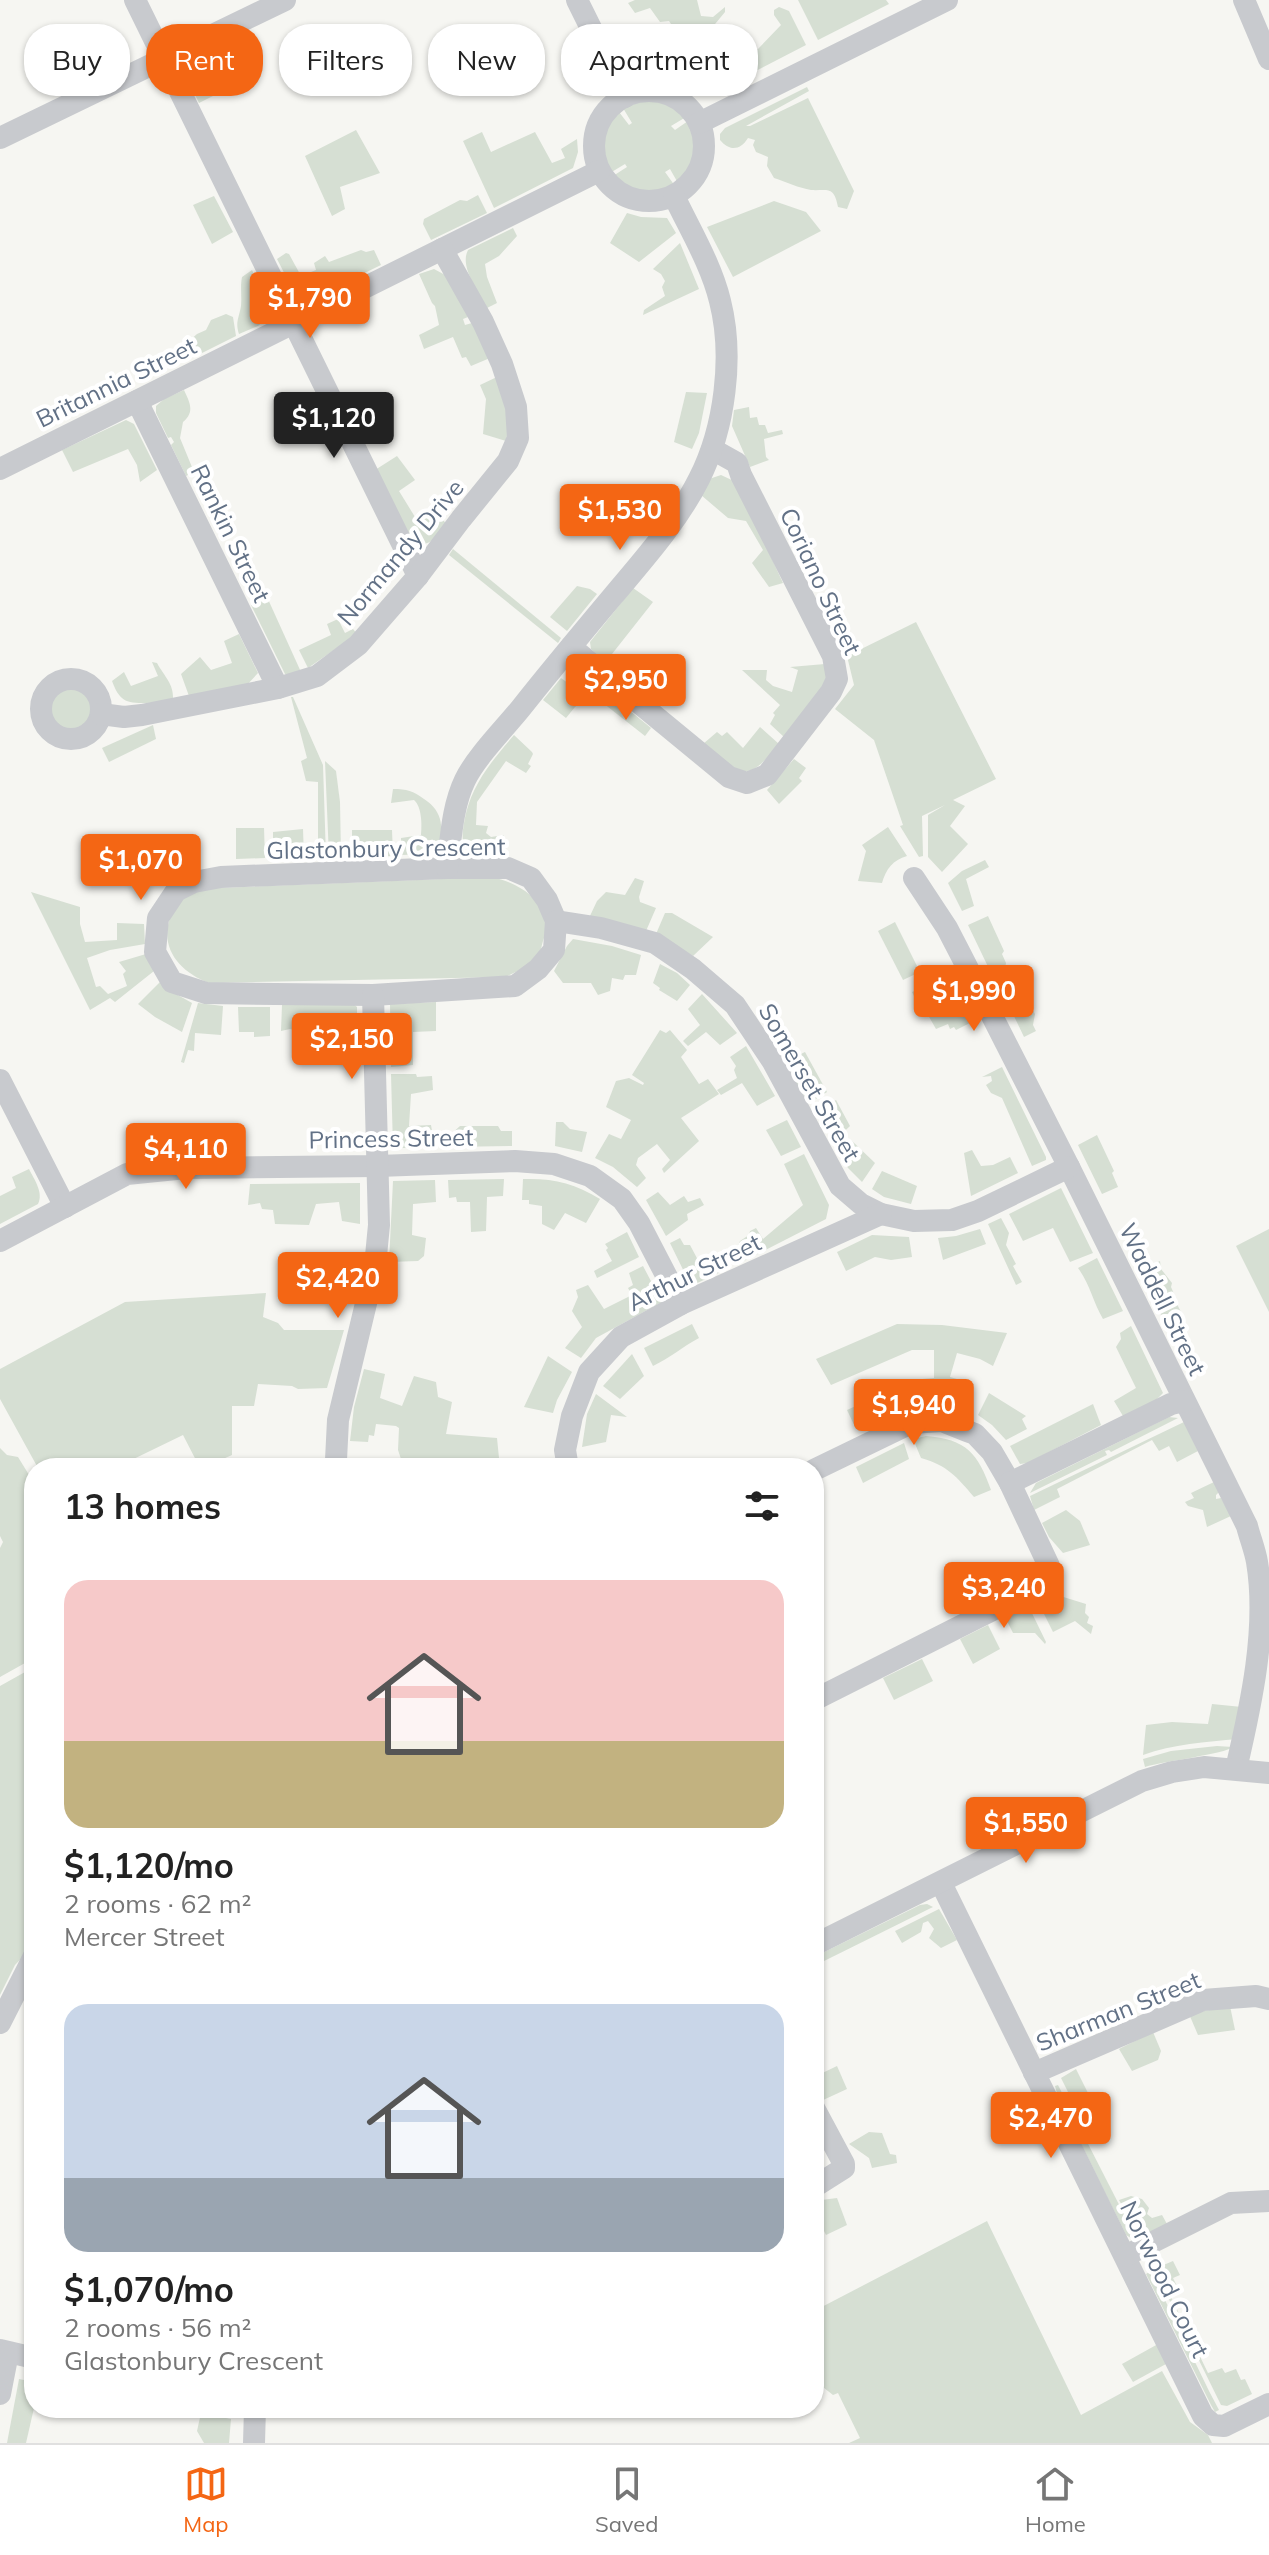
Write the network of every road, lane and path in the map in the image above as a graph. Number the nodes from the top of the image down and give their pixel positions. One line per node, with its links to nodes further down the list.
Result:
1 (135, 0): 6 (street)
2 (285, 0): 7 (street)
3 (577, 0): 11 (street)
4 (947, 0): 12 (street)
5 (1244, 0): 8 (street)
6 (147, 24)
7 (236, 24)
8 (1269, 59)
9 (146, 68): 13 (street)
10 (183, 96): 17 (street)
11 (625, 97): 12 (street); 14 (street)
12 (699, 123): 15 (street)
13 (0, 138)
14 (599, 171): 15 (street); 16 (street, Britannia Street)
15 (674, 196): 19 (street)
16 (442, 249): 17 (street, Britannia Street); 21 (street, Normandy Drive)
17 (292, 324): 18 (street, Britannia Street); 21 (street)
18 (137, 401): 20 (street, Britannia Street); 23 (street, Rankin Street)
19 (712, 449): 22 (street); 22 (street, Coriano Street)
20 (0, 469)
21 (418, 576): 23 (street, Normandy Drive)
22 (571, 647): 25 (street)
23 (278, 688): 24 (street, Normandy Drive)
24 (101, 714)
25 (447, 868): 27 (street, Glastonbury Crescent); 28 (street, Glastonbury Crescent)
26 (914, 878): 31 (street, Waddell Street)
27 (556, 921): 28 (street, Glastonbury Crescent); 33 (street, Somerset Street)
28 (373, 995): 30 (street)
29 (0, 1080): 32 (street)
30 (378, 1166): 32 (street, Princess Street); 35 (street, Princess Street); 37 (street)
31 (1069, 1167): 33 (street, Somerset Street); 36 (street, Waddell Street)
32 (65, 1207): 34 (street, Princess Street)
33 (881, 1214): 35 (street, Arthur Street)
34 (0, 1241)
35 (681, 1304): 38 (street, Arthur Street)
36 (1184, 1401): 40 (street); 42 (street, Waddell Street)
37 (336, 1458)
38 (566, 1458)
39 (824, 1465): 40 (street)
40 (1010, 1483): 41 (street)
41 (824, 1695)
42 (1236, 1769): 43 (street); 44 (street)
43 (1269, 1773)
44 (941, 1883): 45 (street); 49 (street, Norwood Court)
45 (824, 1940)
46 (24, 1976): 48 (street)
47 (1269, 1999): 49 (street, Sharman Street)
48 (0, 2023)
49 (1034, 2073): 53 (street, Norwood Court)
50 (824, 2127): 51 (street)
51 (824, 2181)
52 (1269, 2201): 53 (street)
53 (1125, 2256): 57 (street, Norwood Court)
54 (4, 2351): 55 (street); 56 (street)
55 (24, 2356)
56 (0, 2394)
57 (1269, 2404)
58 (255, 2418): 59 (street)
59 (254, 2443)

